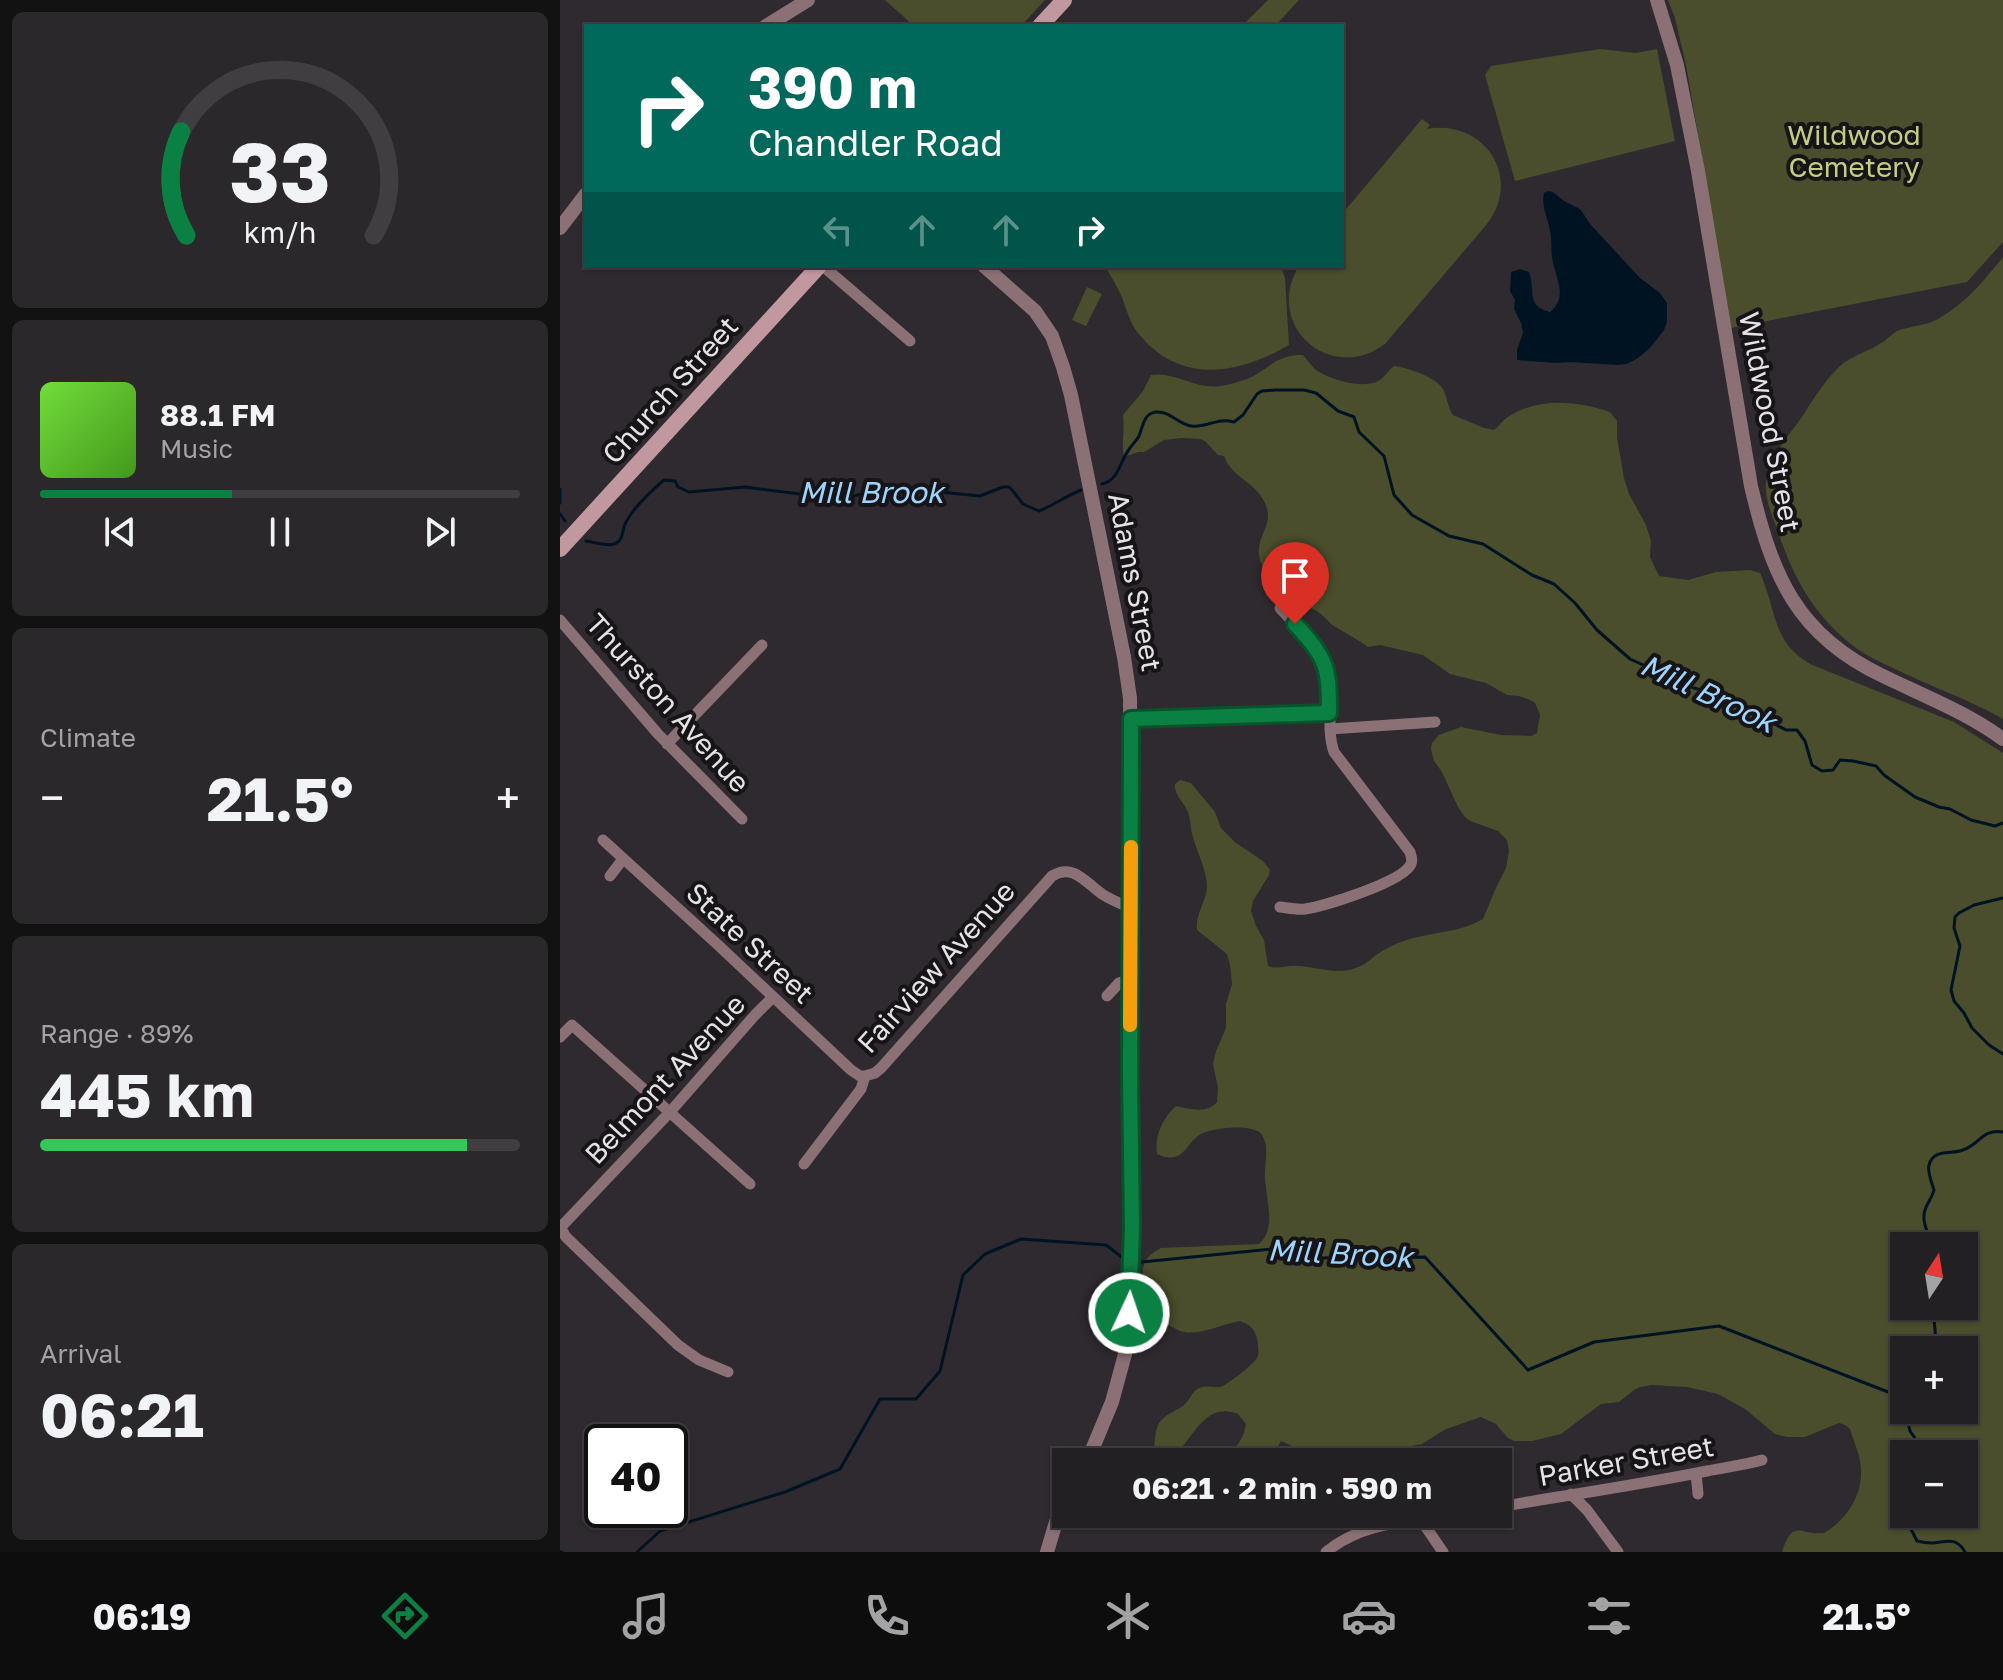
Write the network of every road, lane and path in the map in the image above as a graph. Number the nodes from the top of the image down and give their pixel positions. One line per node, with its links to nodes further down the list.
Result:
1 (808, 0): 4 (street)
2 (1064, 0): 5 (main road)
3 (1657, 0): 20 (street, Wildwood Street)
4 (769, 24)
5 (1042, 24)
6 (584, 197): 7 (street)
7 (560, 228)
8 (819, 268): 12 (main road, Church Street)
9 (823, 268): 11 (street)
10 (986, 268): 17 (street, Adams Street)
11 (910, 341)
12 (560, 549)
13 (1280, 608): 16 (street)
14 (560, 620): 21 (street, Thurston Avenue)
15 (762, 645): 21 (street)
16 (1329, 713): 17 (street); 19 (street)
17 (1131, 719): 27 (street, Adams Street)
18 (1435, 722): 19 (street)
19 (1330, 729): 26 (street)
20 (2003, 739)
21 (667, 744): 22 (street, Thurston Avenue)
22 (742, 819)
23 (603, 840): 24 (street, State Street)
24 (623, 859): 25 (street); 30 (street, State Street)
25 (610, 876)
26 (1280, 907)
27 (1131, 908): 28 (street, Adams Street); 32 (street, Fairview Avenue)
28 (1131, 979): 29 (street); 38 (street, Adams Street)
29 (1107, 996)
30 (773, 997): 32 (street, State Street); 33 (street, Belmont Avenue)
31 (560, 1037): 33 (street)
32 (865, 1076): 34 (street, Fairview Avenue)
33 (670, 1112): 35 (street); 36 (street, Belmont Avenue)
34 (804, 1164)
35 (750, 1184)
36 (560, 1228): 37 (street)
37 (728, 1372)
38 (1093, 1448)
39 (1762, 1460): 40 (street, Parker Street)
40 (1696, 1473): 41 (street, Parker Street); 42 (street)
41 (1571, 1494): 43 (street, Parker Street); 50 (street)
42 (1698, 1494)
43 (1512, 1505)
44 (1054, 1528): 47 (street)
45 (1369, 1528): 48 (street)
46 (1426, 1528): 49 (street)
47 (1047, 1552)
48 (1326, 1552)
49 (1443, 1552)
50 (1618, 1552)

